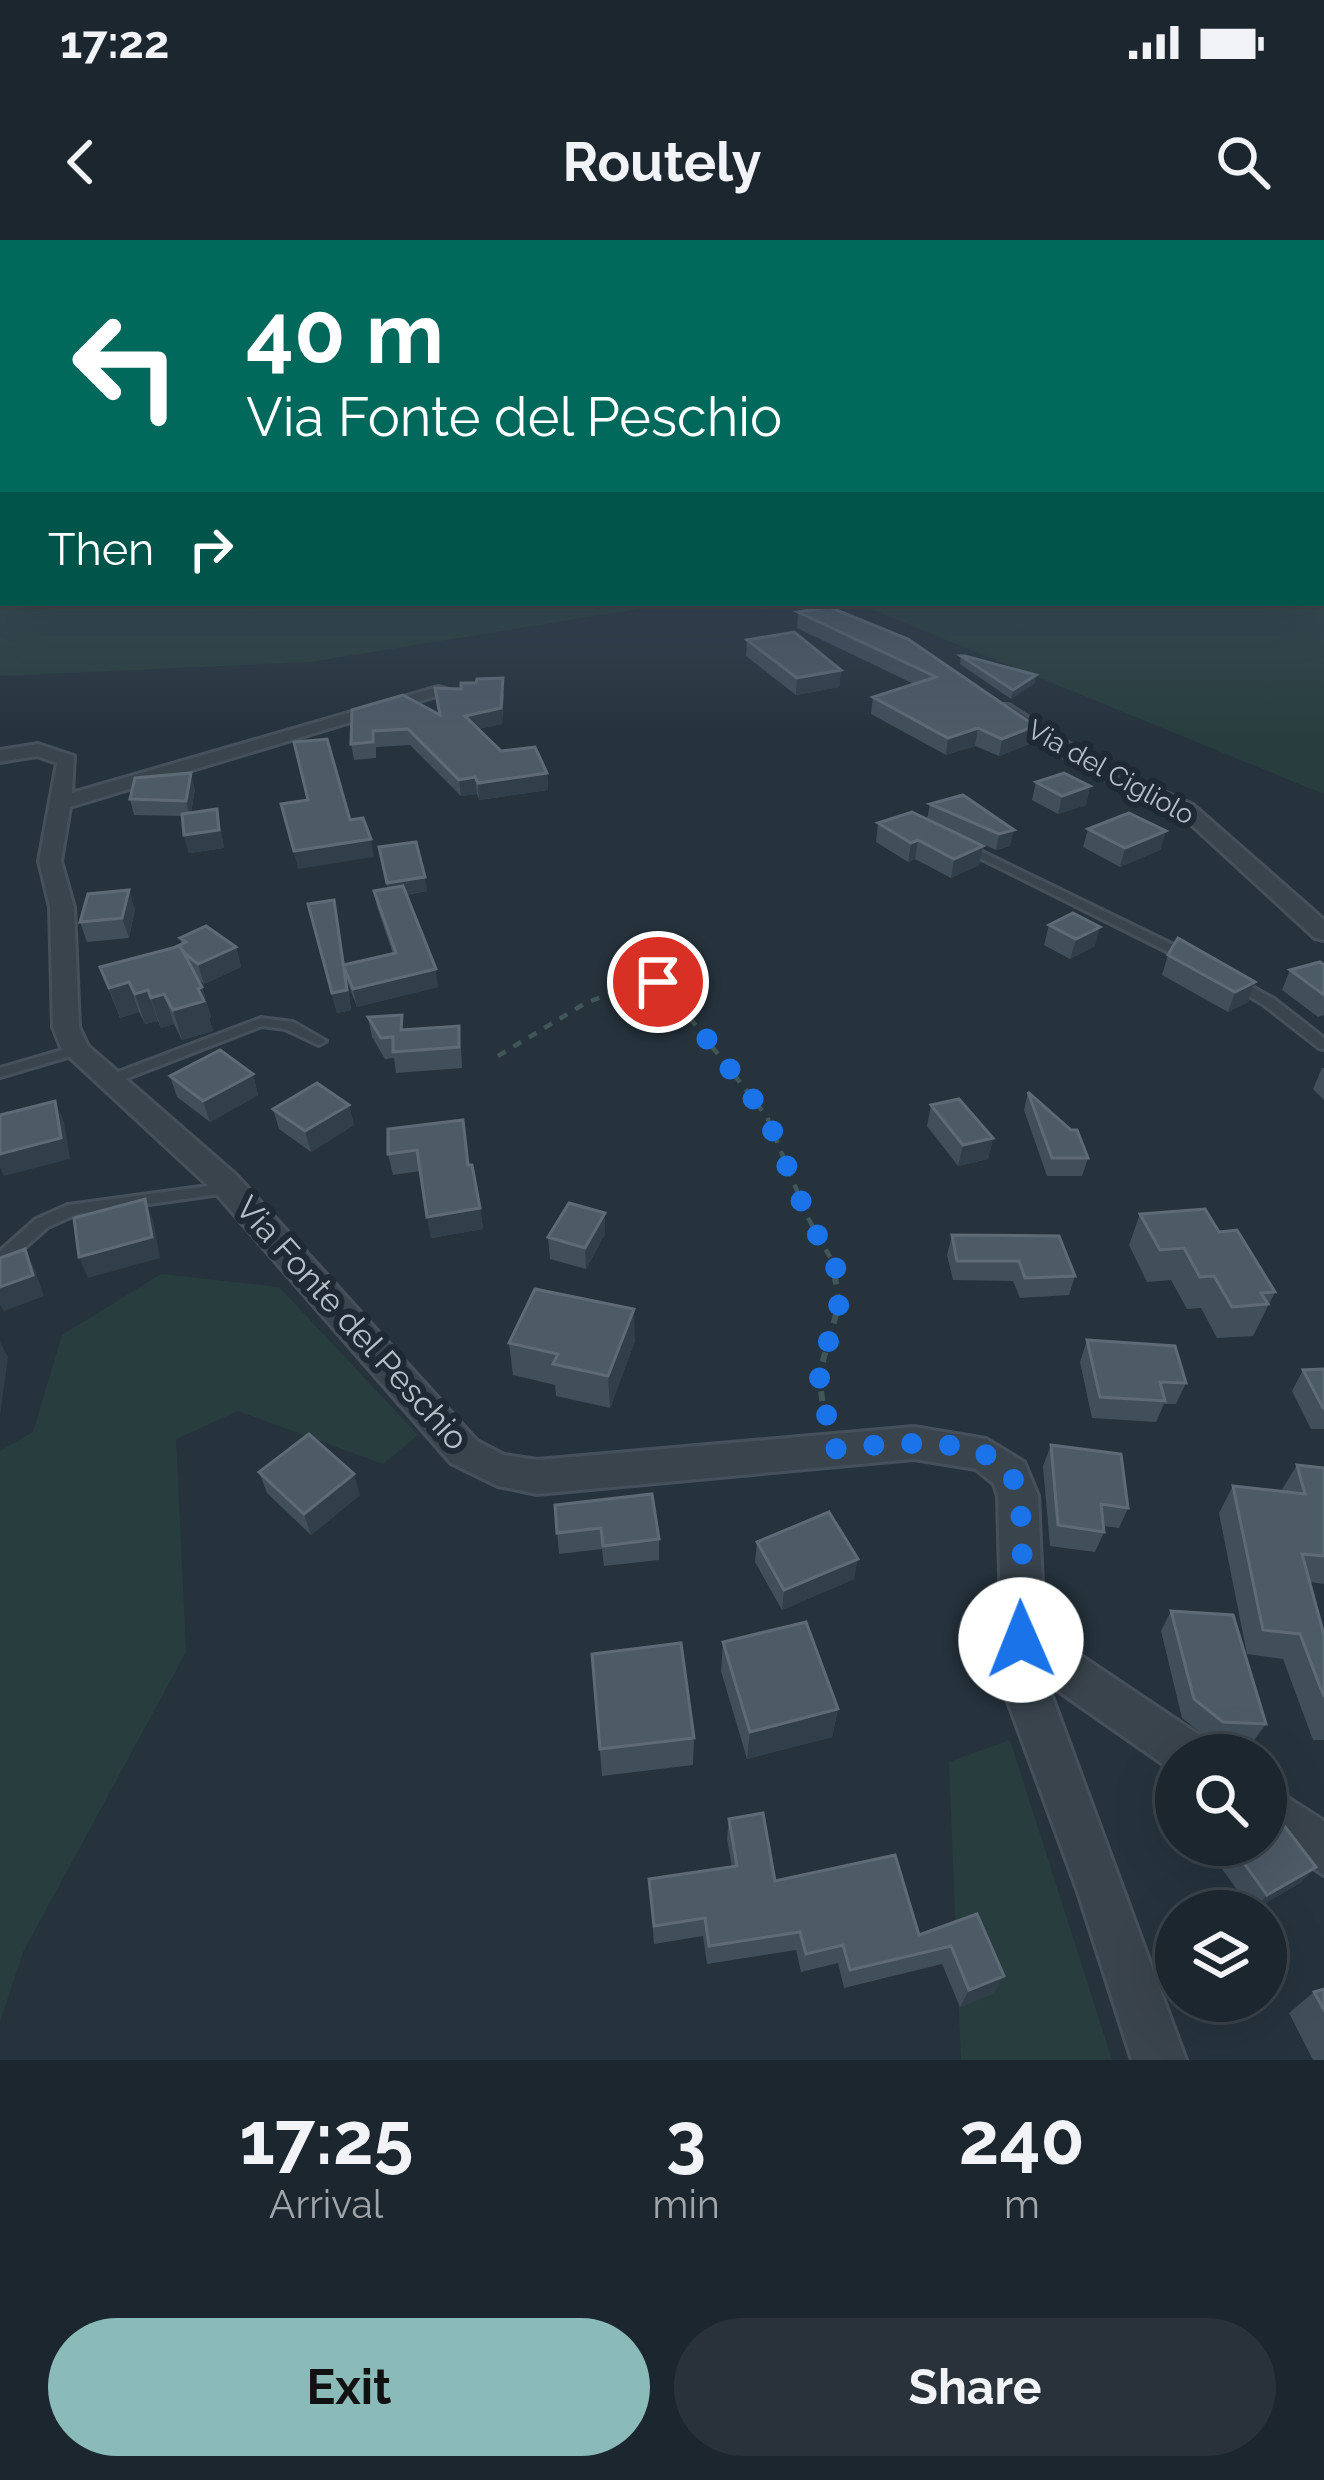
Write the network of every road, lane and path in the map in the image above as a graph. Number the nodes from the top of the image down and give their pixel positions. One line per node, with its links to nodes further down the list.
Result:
1 (444, 691): 4 (street)
2 (977, 692): 6 (street, Via del Cigliolo)
3 (0, 756): 4 (street)
4 (60, 803): 11 (street)
5 (959, 844): 7 (lane)
6 (1324, 933)
7 (1207, 966)
8 (1227, 977): 10 (lane)
9 (320, 1042): 14 (lane)
10 (1324, 1045)
11 (76, 1050): 13 (lane); 14 (street, Via Fonte del Peschio)
12 (498, 1056): 17 (path)
13 (0, 1073)
14 (110, 1080): 15 (street, Via Fonte del Peschio)
15 (230, 1188): 16 (lane); 17 (street, Via Fonte del Peschio)
16 (0, 1260)
17 (833, 1449): 18 (street, Via Fonte del Peschio)
18 (1021, 1640): 19 (street); 22 (street)
19 (1159, 1734)
20 (1287, 1824): 21 (street)
21 (1324, 1851)
22 (1159, 2060)

